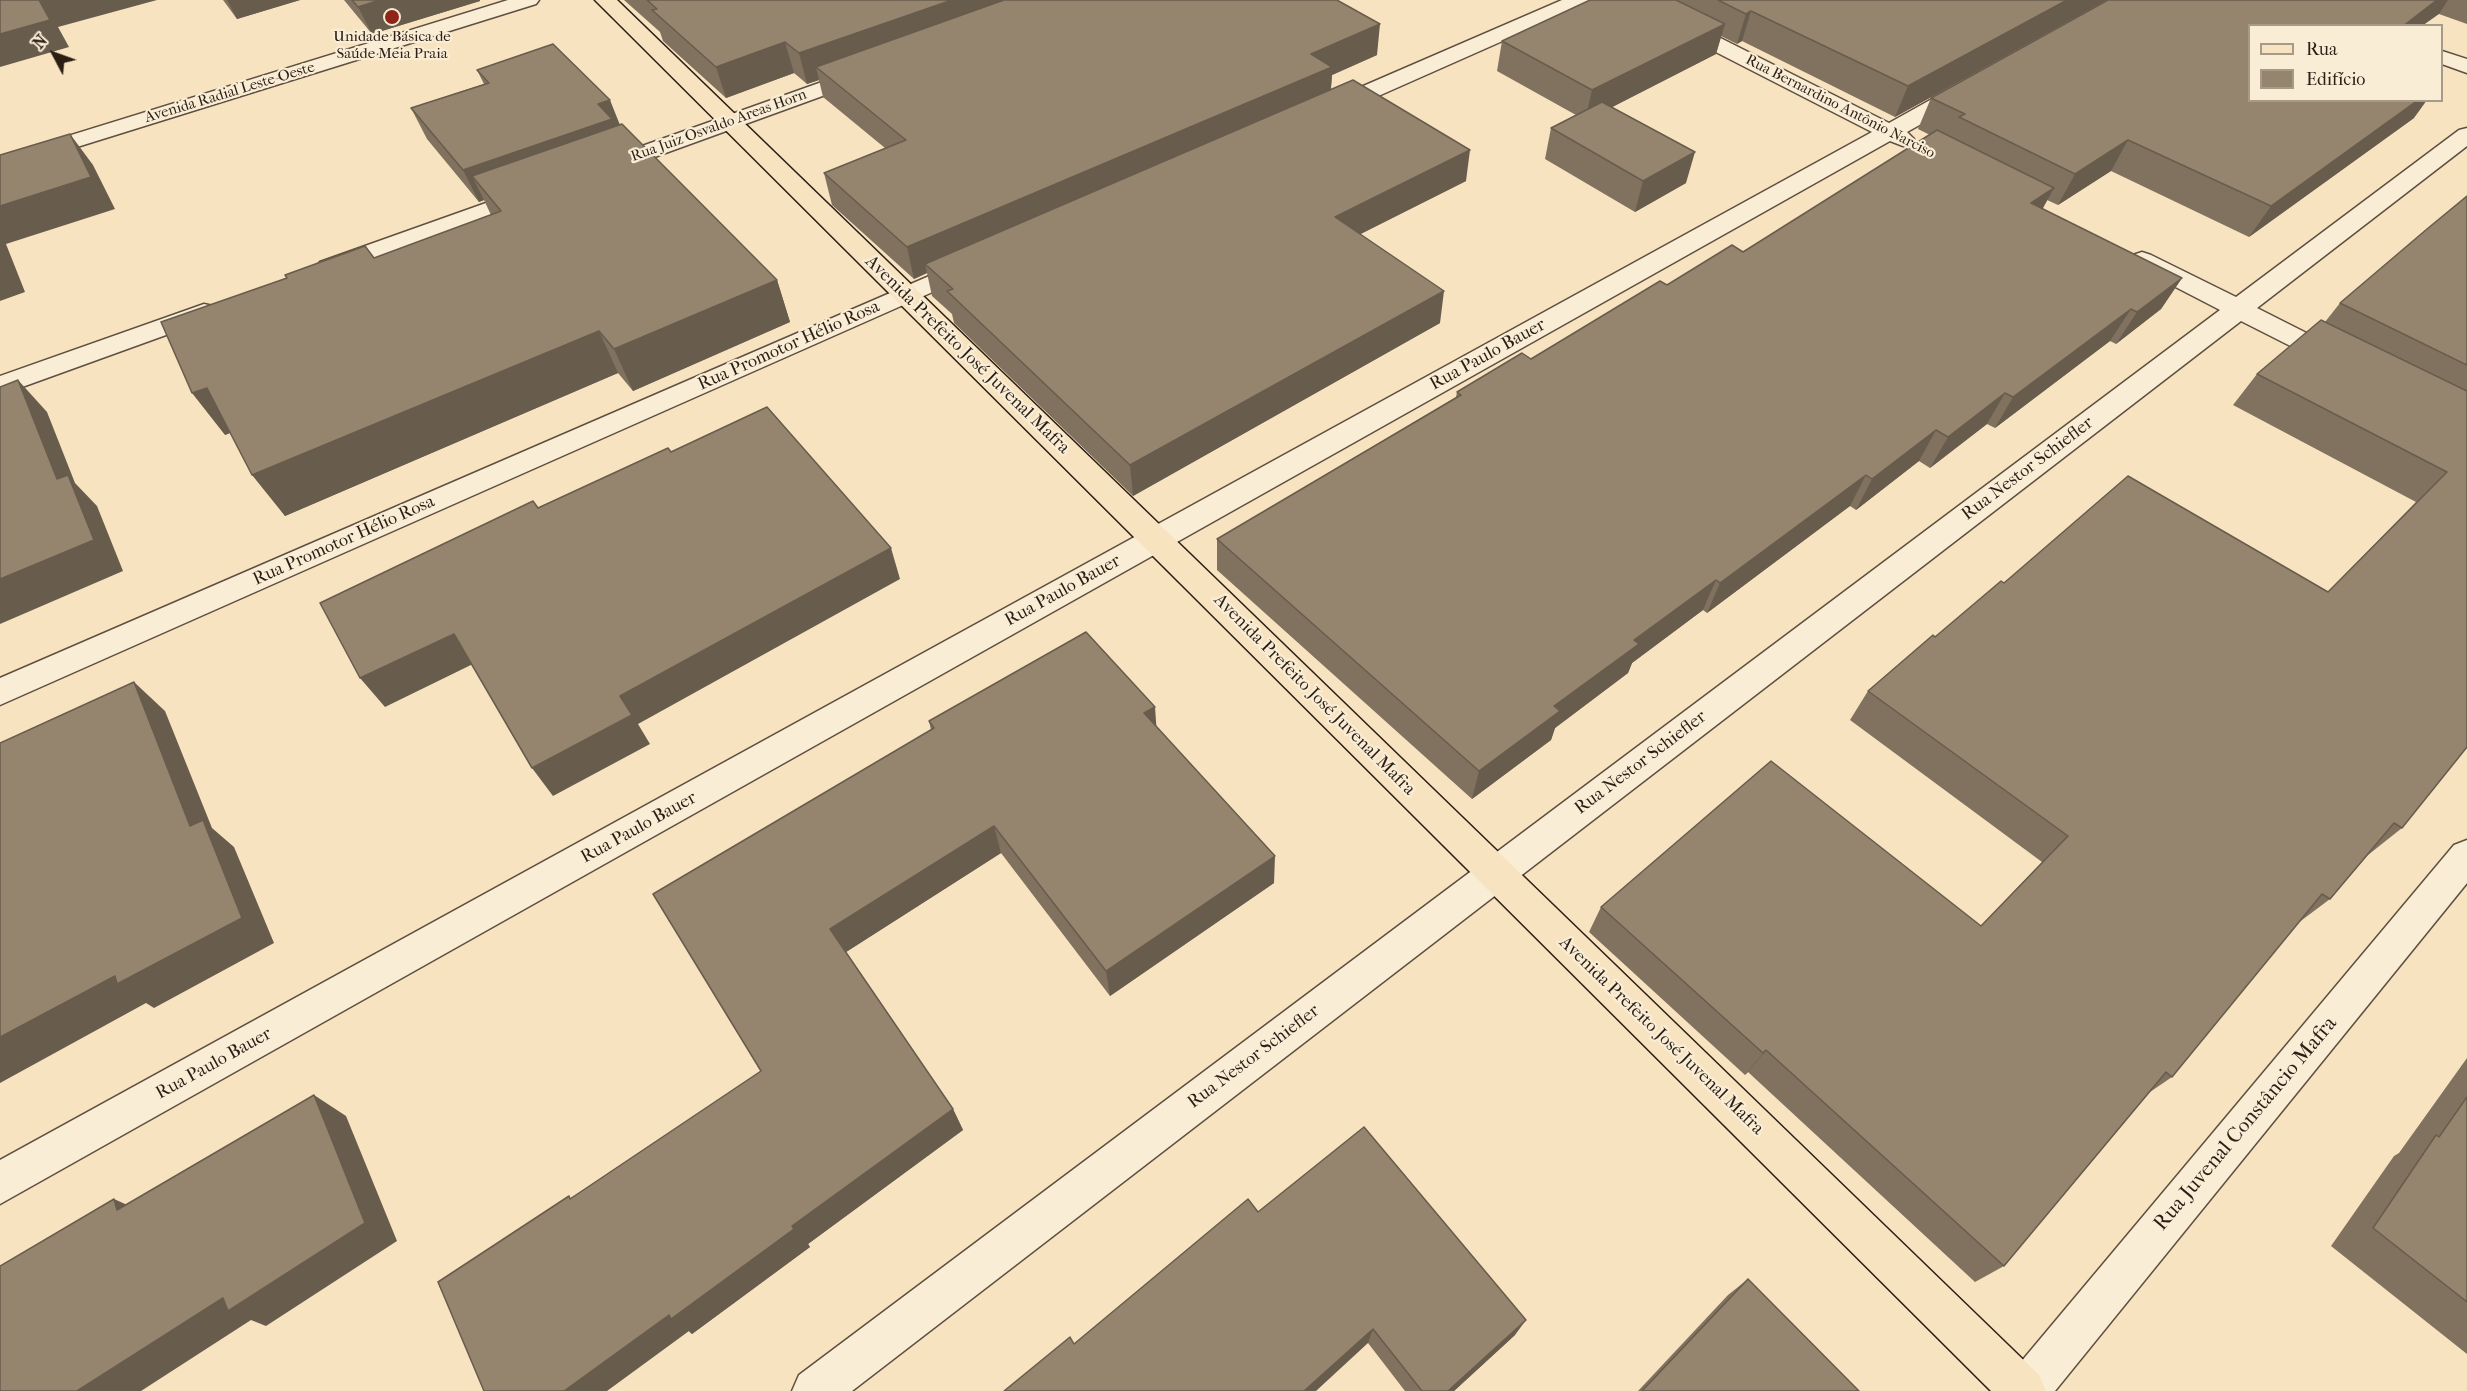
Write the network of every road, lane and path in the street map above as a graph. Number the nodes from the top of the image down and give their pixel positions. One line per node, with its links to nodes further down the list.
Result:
1 (530, 0): 14 (street, Avenida Radial Leste-Oeste)
2 (605, 0): 10 (main road, Avenida Prefeito José Juvenal Mafra)
3 (1579, 0): 9 (street)
4 (1629, 0): 11 (street, Rua Bernardino Antônio Narciso)
5 (2443, 57): 7 (street)
6 (887, 65): 10 (street, Rua Juiz Osvaldo Areas Horn)
7 (2467, 67)
8 (1993, 75): 11 (street, Rua Paulo Bauer)
9 (1308, 119)
10 (730, 122): 15 (street, Rua Juiz Osvaldo Areas Horn); 20 (main road, Avenida Prefeito José Juvenal Mafra)
11 (1889, 132): 13 (street, Rua Bernardino Antônio Narciso); 25 (street, Rua Paulo Bauer)
12 (2467, 135): 22 (street, Rua Nestor Schiefler)
13 (1921, 148)
14 (0, 164)
15 (584, 175)
16 (550, 187): 19 (street)
17 (2121, 250): 22 (street)
18 (993, 257): 20 (street, Rua Promotor Hélio Rosa)
19 (303, 276)
20 (906, 295): 25 (main road, Avenida Prefeito José Juvenal Mafra); 26 (street, Rua Promotor Hélio Rosa)
21 (225, 305): 24 (street)
22 (2238, 309): 23 (street); 28 (street, Rua Nestor Schiefler)
23 (2352, 367)
24 (0, 386)
25 (1156, 540): 28 (main road, Avenida Prefeito José Juvenal Mafra); 29 (street, Rua Paulo Bauer)
26 (0, 692)
27 (2467, 856): 31 (street, Rua Juvenal Constâncio Mafra)
28 (1495, 874): 30 (street, Rua Nestor Schiefler); 31 (main road, Avenida Prefeito José Juvenal Mafra)
29 (0, 1183)
30 (815, 1391)
31 (2024, 1391)

